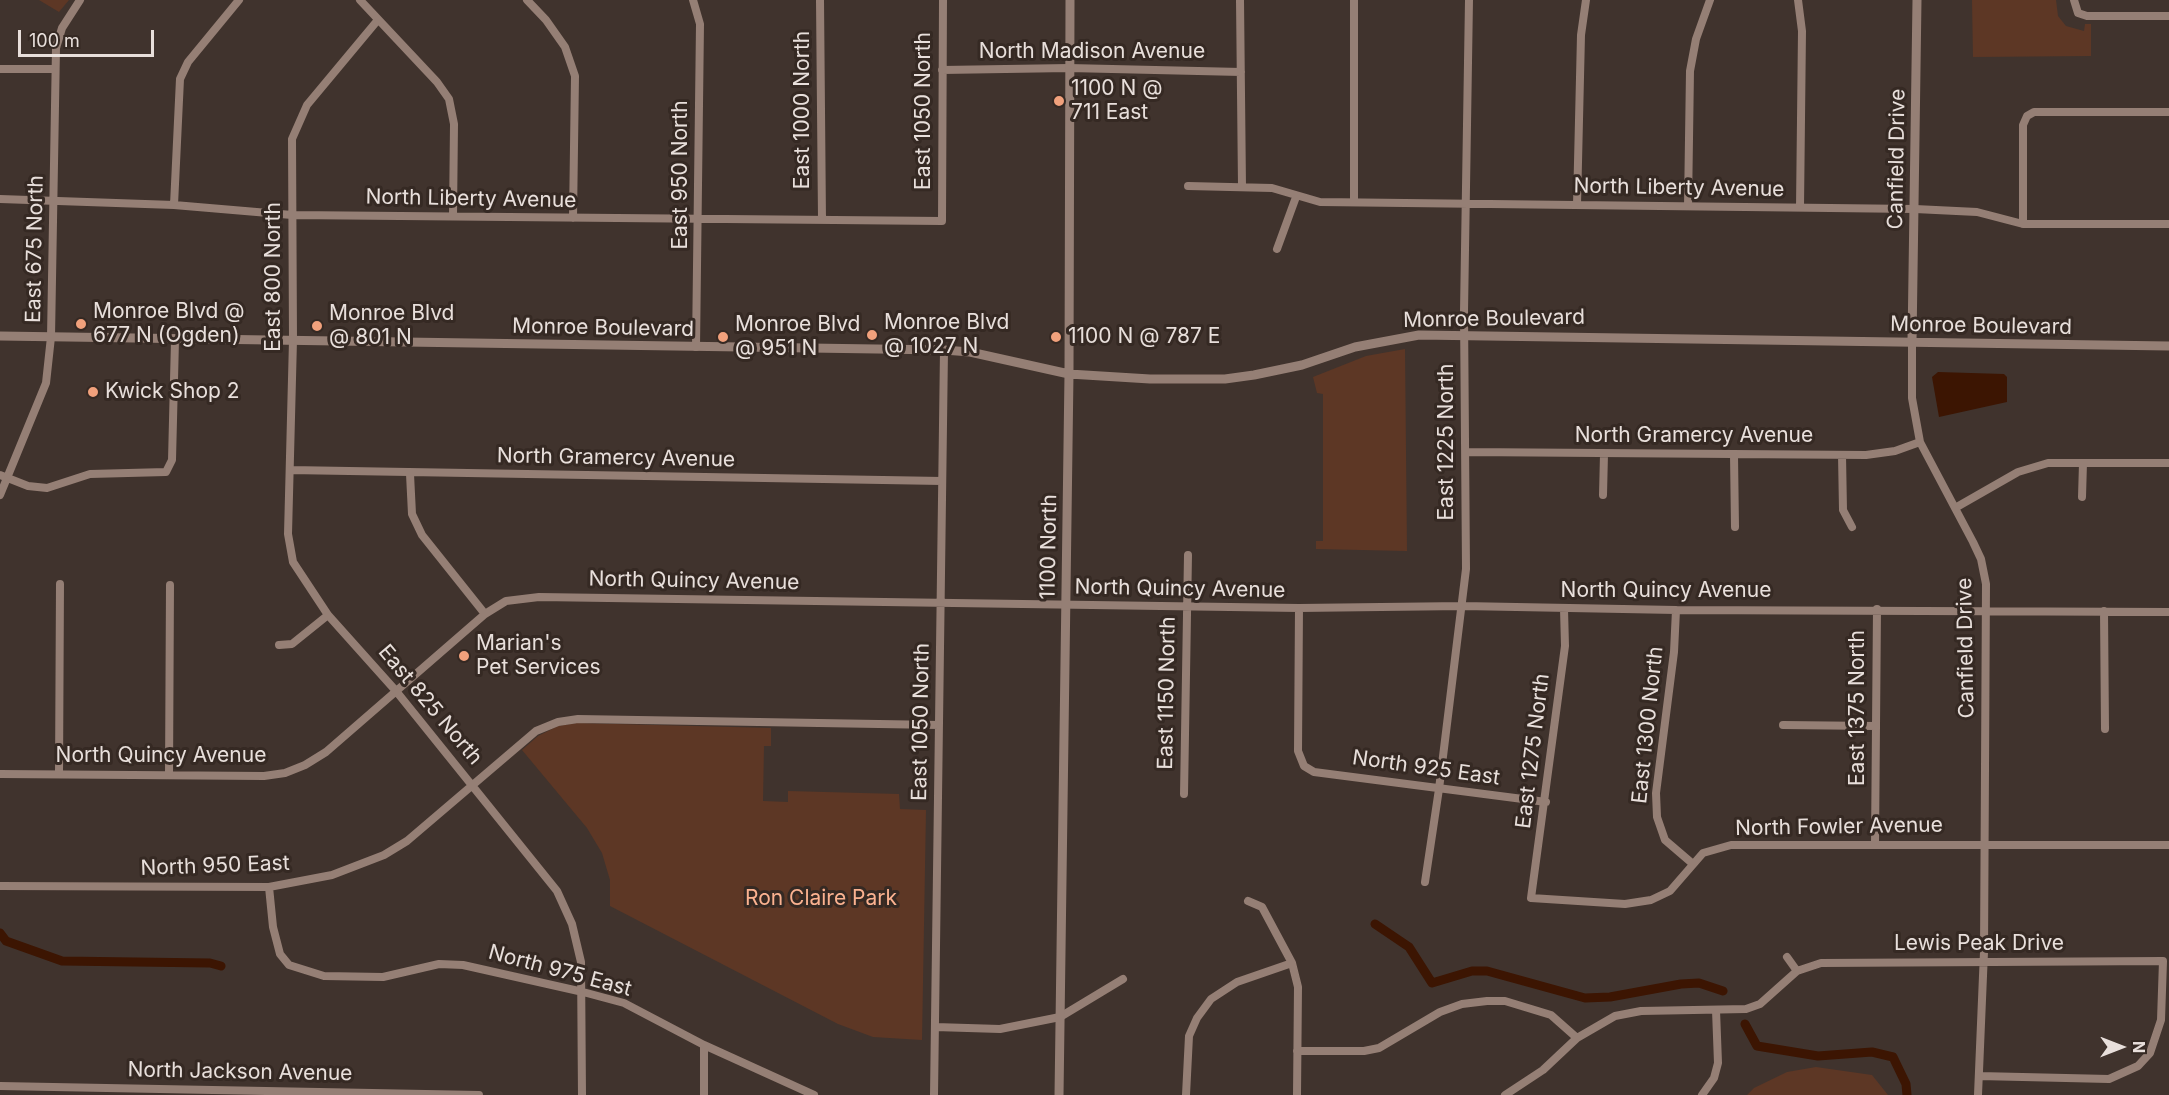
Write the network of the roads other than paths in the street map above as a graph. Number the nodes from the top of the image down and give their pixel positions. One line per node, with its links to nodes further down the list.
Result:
1 (80, 0): 21 (street, East 675 North)
2 (239, 0): 32 (street)
3 (360, 0): 18 (street)
4 (527, 0): 39 (street)
5 (820, 0): 41 (street, East 1000 North)
6 (943, 0): 22 (street, East 1050 North)
7 (1070, 0): 19 (street, 1100 North)
8 (1240, 0): 23 (street)
9 (1354, 0): 30 (street)
10 (1469, 0): 31 (street, East 1225 North)
11 (1586, 0): 33 (street)
12 (1710, 0): 34 (street)
13 (1798, 0): 35 (street)
14 (1917, 0): 36 (street, Canfield Drive)
15 (2074, 0): 17 (street)
16 (694, 1): 40 (street, East 950 North)
17 (2169, 16)
18 (377, 21): 37 (street, East 800 North); 38 (street)
19 (1070, 68): 22 (street, North Madison Avenue); 23 (street, North Madison Avenue); 55 (street, 1100 North)
20 (0, 69): 21 (street)
21 (56, 69): 29 (street, East 675 North)
22 (942, 70): 42 (street, East 1050 North)
23 (1241, 72): 26 (street)
24 (2169, 112): 43 (street)
25 (1188, 186): 26 (street, North Liberty Avenue)
26 (1242, 186): 27 (street, North Liberty Avenue)
27 (1296, 197): 30 (street, North Liberty Avenue); 45 (street)
28 (0, 199): 29 (street, North Liberty Avenue)
29 (53, 200): 32 (street, North Liberty Avenue); 48 (street, East 675 North)
30 (1354, 201): 31 (street, North Liberty Avenue)
31 (1465, 202): 33 (street, North Liberty Avenue); 46 (street, East 1225 North)
32 (174, 204): 37 (street, North Liberty Avenue)
33 (1577, 205): 34 (street, North Liberty Avenue)
34 (1688, 206): 35 (street, North Liberty Avenue)
35 (1800, 207): 36 (street, North Liberty Avenue)
36 (1915, 209): 43 (street, North Liberty Avenue); 51 (street, Canfield Drive)
37 (292, 215): 38 (street, North Liberty Avenue); 50 (street, East 800 North)
38 (453, 216): 39 (street, North Liberty Avenue)
39 (573, 218): 40 (street, North Liberty Avenue)
40 (699, 218): 41 (street, North Liberty Avenue); 53 (street, East 950 North)
41 (822, 219): 42 (street, North Liberty Avenue)
42 (942, 221)
43 (2023, 224): 44 (street, North Liberty Avenue)
44 (2169, 224)
45 (1277, 249)
46 (1464, 334): 51 (street, Monroe Boulevard); 55 (street, Monroe Boulevard); 57 (street, East 1225 North)
47 (0, 336): 48 (street, Monroe Boulevard)
48 (51, 336): 49 (street, Monroe Boulevard); 65 (street, East 675 North)
49 (175, 340): 50 (street, Monroe Boulevard); 65 (street)
50 (293, 340): 53 (street, Monroe Boulevard); 63 (street, East 800 North)
51 (1912, 342): 52 (street, Monroe Boulevard); 56 (street, Canfield Drive)
52 (2169, 346)
53 (696, 347): 54 (street, Monroe Boulevard)
54 (944, 350): 55 (street, Monroe Boulevard); 66 (street, East 1050 North)
55 (1069, 374): 78 (street, 1100 North)
56 (1920, 442): 60 (street, North Gramercy Avenue); 70 (street, Canfield Drive)
57 (1466, 452): 58 (street, North Gramercy Avenue); 80 (street, East 1225 North)
58 (1604, 454): 59 (street, North Gramercy Avenue); 68 (street)
59 (1734, 455): 60 (street, North Gramercy Avenue); 71 (street)
60 (1842, 456): 72 (street)
61 (2083, 463): 62 (street); 69 (street); 70 (street)
62 (2169, 463)
63 (290, 470): 64 (street, North Gramercy Avenue); 74 (street, East 800 North)
64 (410, 474): 66 (street, North Gramercy Avenue); 88 (street)
65 (4, 476): 67 (street, East 675 North)
66 (942, 481): 77 (street, East 1050 North)
67 (0, 495)
68 (1603, 495)
69 (2082, 497)
70 (1955, 508): 84 (street, Canfield Drive)
71 (1735, 527)
72 (1852, 527)
73 (1188, 555): 79 (street, East 1150 North)
74 (293, 562): 89 (street, East 825 North)
75 (60, 584): 97 (street)
76 (170, 585): 98 (street)
77 (940, 603): 78 (street, North Quincy Avenue); 88 (street, North Quincy Avenue); 92 (street, East 1050 North)
78 (1066, 605): 79 (street, North Quincy Avenue); 119 (street, 1100 North)
79 (1186, 605): 81 (street, North Quincy Avenue); 101 (street, East 1150 North)
80 (1463, 606): 81 (street, North Quincy Avenue); 82 (street, North Quincy Avenue); 100 (street, East 1225 North)
81 (1299, 608): 100 (street, North 925 East)
82 (1564, 609): 85 (street, North Quincy Avenue); 102 (street, East 1275 North)
83 (1877, 609): 84 (street, North Quincy Avenue); 85 (street, North Quincy Avenue); 94 (street, East 1375 North)
84 (1986, 609): 86 (street, North Quincy Avenue); 104 (street, Canfield Drive)
85 (1676, 610): 106 (street, East 1300 North)
86 (2104, 610): 87 (street, North Quincy Avenue); 95 (street)
87 (2169, 612)
88 (485, 614): 91 (street, North Quincy Avenue)
89 (328, 615): 90 (street); 91 (street, East 825 North)
90 (279, 645)
91 (396, 691): 98 (street, North Quincy Avenue); 99 (street, East 825 North)
92 (939, 725): 99 (street, North 950 East); 120 (street, East 1050 North)
93 (1783, 725): 94 (street)
94 (1876, 726): 103 (street, East 1375 North)
95 (2105, 729)
96 (0, 774): 97 (street, North Quincy Avenue)
97 (59, 774): 98 (street, North Quincy Avenue)
98 (169, 775)
99 (474, 785): 109 (street, North 950 East); 117 (street, East 825 North)
100 (1439, 789): 102 (street, North 925 East); 107 (street, East 1225 North)
101 (1184, 794)
102 (1546, 802): 110 (street, East 1275 North)
103 (1875, 843): 104 (street, North Fowler Avenue); 106 (street, North Fowler Avenue)
104 (1984, 844): 105 (street, North Fowler Avenue); 113 (street, Canfield Drive)
105 (2169, 845)
106 (1694, 864): 110 (street, North Fowler Avenue)
107 (1425, 882)
108 (0, 886): 109 (street, North 950 East)
109 (269, 887): 117 (street, North 975 East)
110 (1531, 898)
111 (1248, 901): 114 (street)
112 (1786, 957): 115 (street)
113 (1984, 962): 115 (street, Lewis Peak Drive); 124 (street, Canfield Drive); 124 (street, Lewis Peak Drive)
114 (1292, 963): 123 (street); 133 (street)
115 (1797, 971): 118 (street, Lewis Peak Drive)
116 (1123, 979): 119 (street)
117 (583, 992): 122 (street, North 975 East); 128 (street, East 825 North)
118 (1716, 1010): 121 (street, Lewis Peak Drive); 136 (street)
119 (1060, 1017): 120 (street); 132 (street, 1100 North)
120 (935, 1027): 131 (street, East 1050 North)
121 (1577, 1038): 123 (street); 135 (street, Lewis Peak Drive)
122 (704, 1045): 129 (street); 130 (street, North 975 East)
123 (1297, 1051): 134 (street)
124 (1979, 1076): 137 (street, Canfield Drive)
125 (0, 1086): 126 (street, North Jackson Avenue)
126 (218, 1093): 127 (street, North Jackson Avenue)
127 (479, 1095)
128 (582, 1095)
129 (704, 1095)
130 (814, 1095)
131 (934, 1095)
132 (1059, 1095)
133 (1186, 1095)
134 (1297, 1095)
135 (1505, 1095)
136 (1702, 1095)
137 (1978, 1095)

